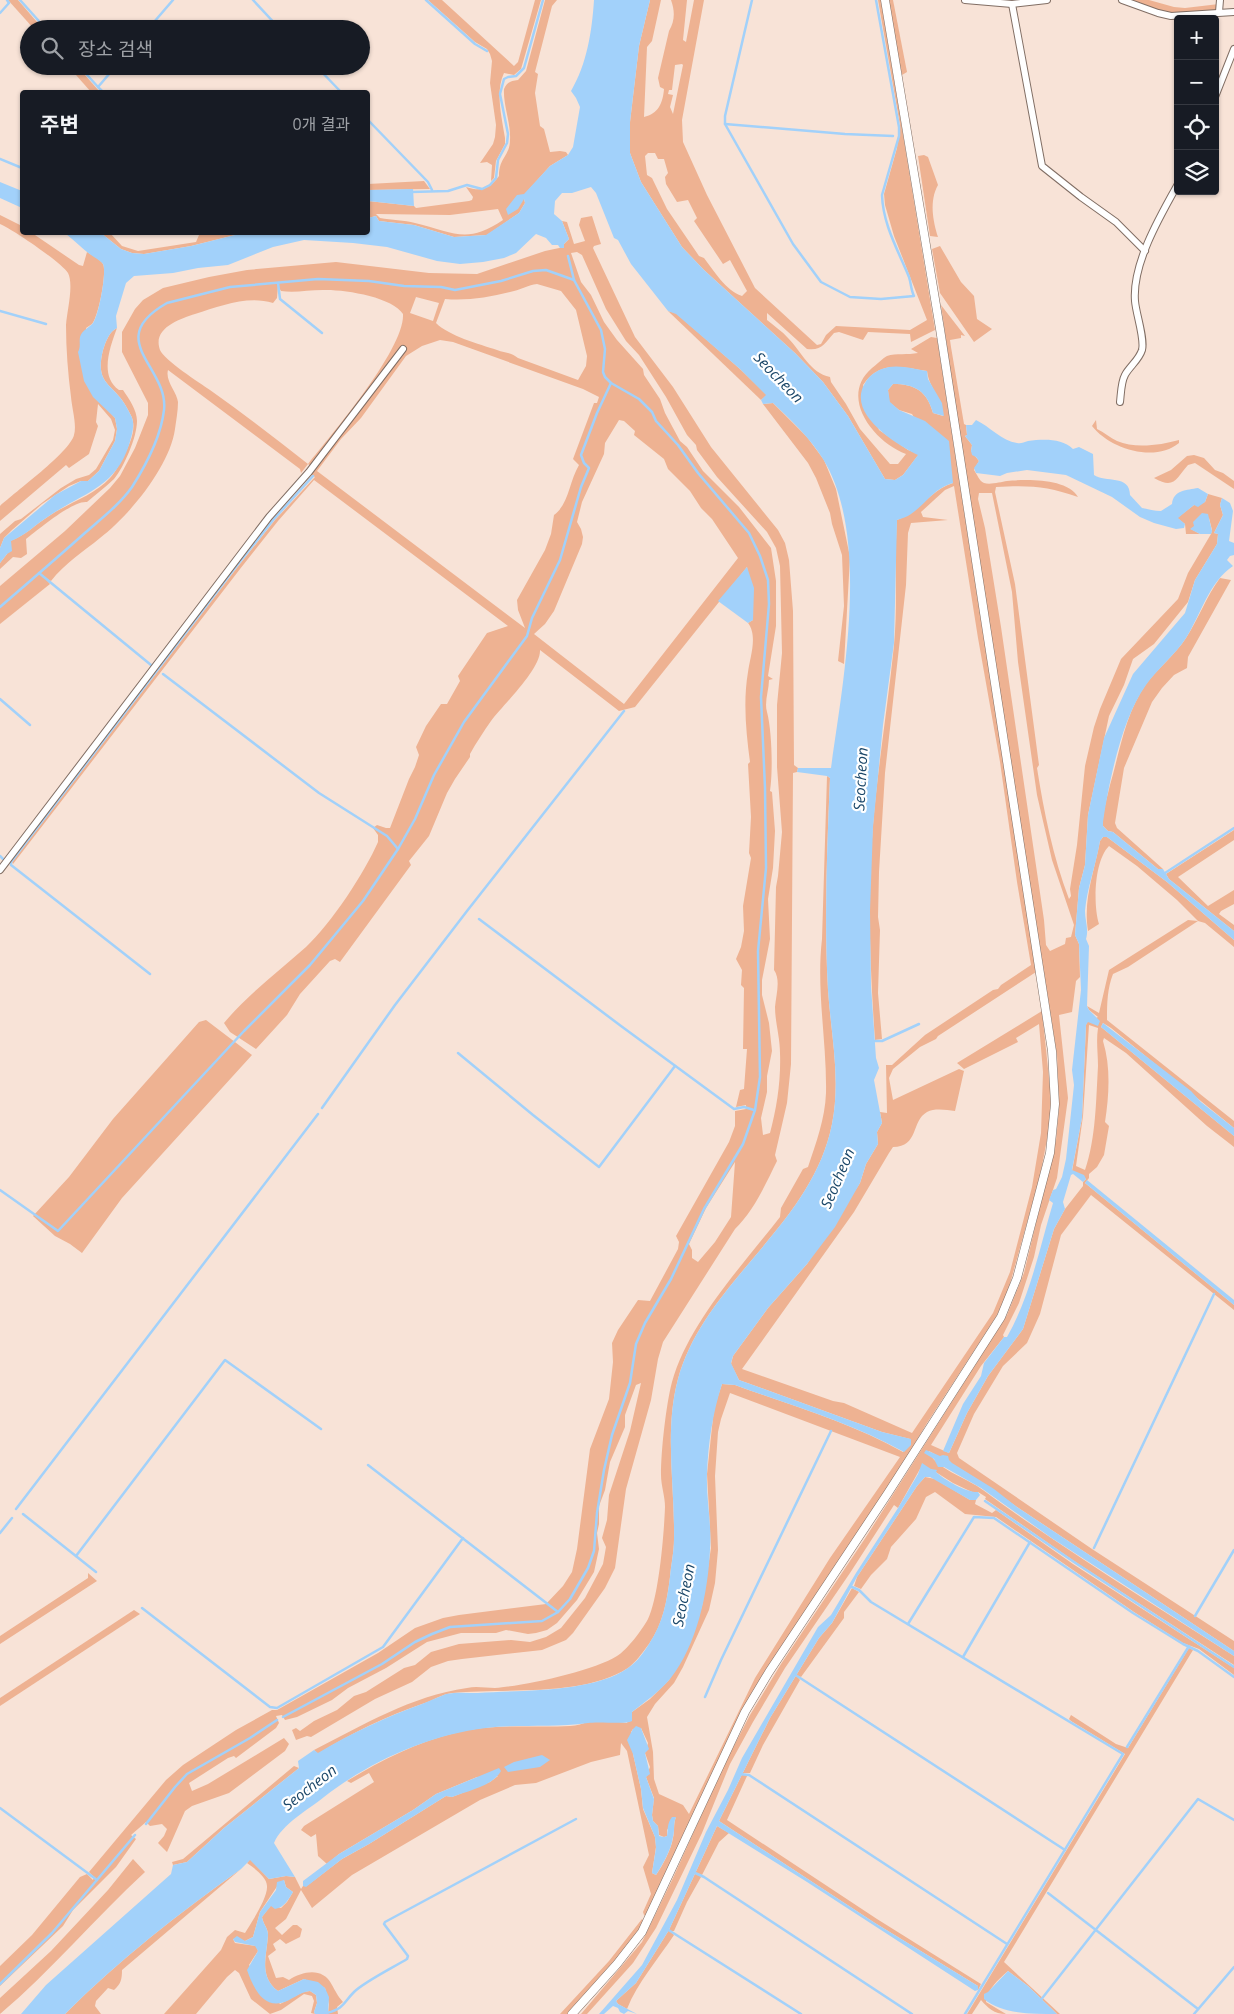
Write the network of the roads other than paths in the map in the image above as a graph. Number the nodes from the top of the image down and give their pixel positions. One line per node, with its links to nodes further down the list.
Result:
1 (885, 0): 16 (street)
2 (965, 0): 6 (street)
3 (1047, 0): 6 (street)
4 (1122, 0): 7 (street)
5 (1220, 0): 7 (street)
6 (1012, 4): 12 (street)
7 (1220, 12): 8 (street)
8 (1234, 12)
9 (1234, 49): 10 (street)
10 (1219, 87)
11 (1174, 191): 12 (street)
12 (1145, 251): 14 (street)
13 (403, 349): 15 (street)
14 (1120, 402)
15 (0, 870)
16 (572, 2014)

